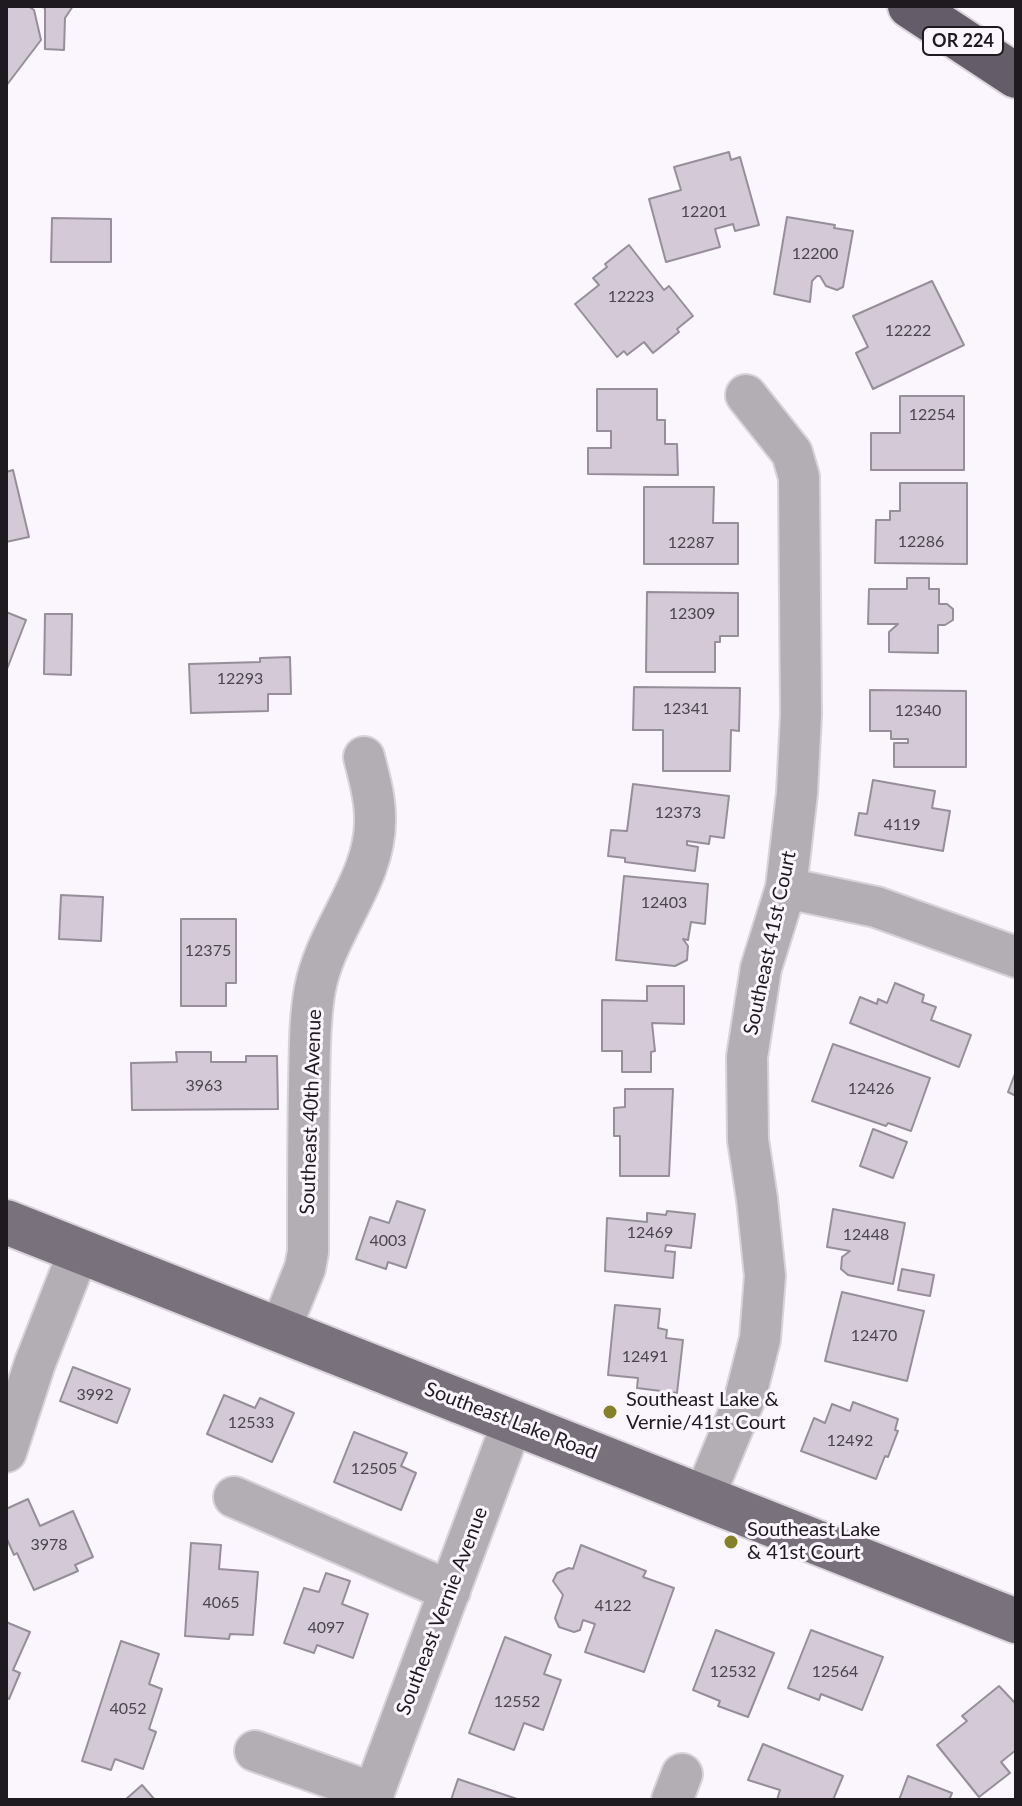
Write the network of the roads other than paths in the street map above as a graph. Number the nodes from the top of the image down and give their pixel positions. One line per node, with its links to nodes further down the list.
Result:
1 (910, 6): 2 (highway, OR 224)
2 (1016, 76)
3 (746, 395): 5 (street, Southeast 41st Court)
4 (364, 757): 9 (street, Southeast 40th Avenue)
5 (786, 888): 6 (street); 13 (street, Southeast 41st Court)
6 (1016, 957)
7 (6, 1222): 8 (main road, Southeast Lake Road)
8 (79, 1251): 9 (main road, Southeast Lake Road); 11 (street)
9 (280, 1330): 10 (main road, Southeast Lake Road)
10 (513, 1421): 13 (main road, Southeast Lake Road); 14 (street, Southeast Vernie Avenue)
11 (8, 1460)
12 (234, 1497): 14 (street)
13 (704, 1497): 15 (main road, Southeast Lake Road)
14 (450, 1591): 17 (street, Southeast Vernie Avenue)
15 (1016, 1621)
16 (255, 1751): 17 (street)
17 (372, 1796)

